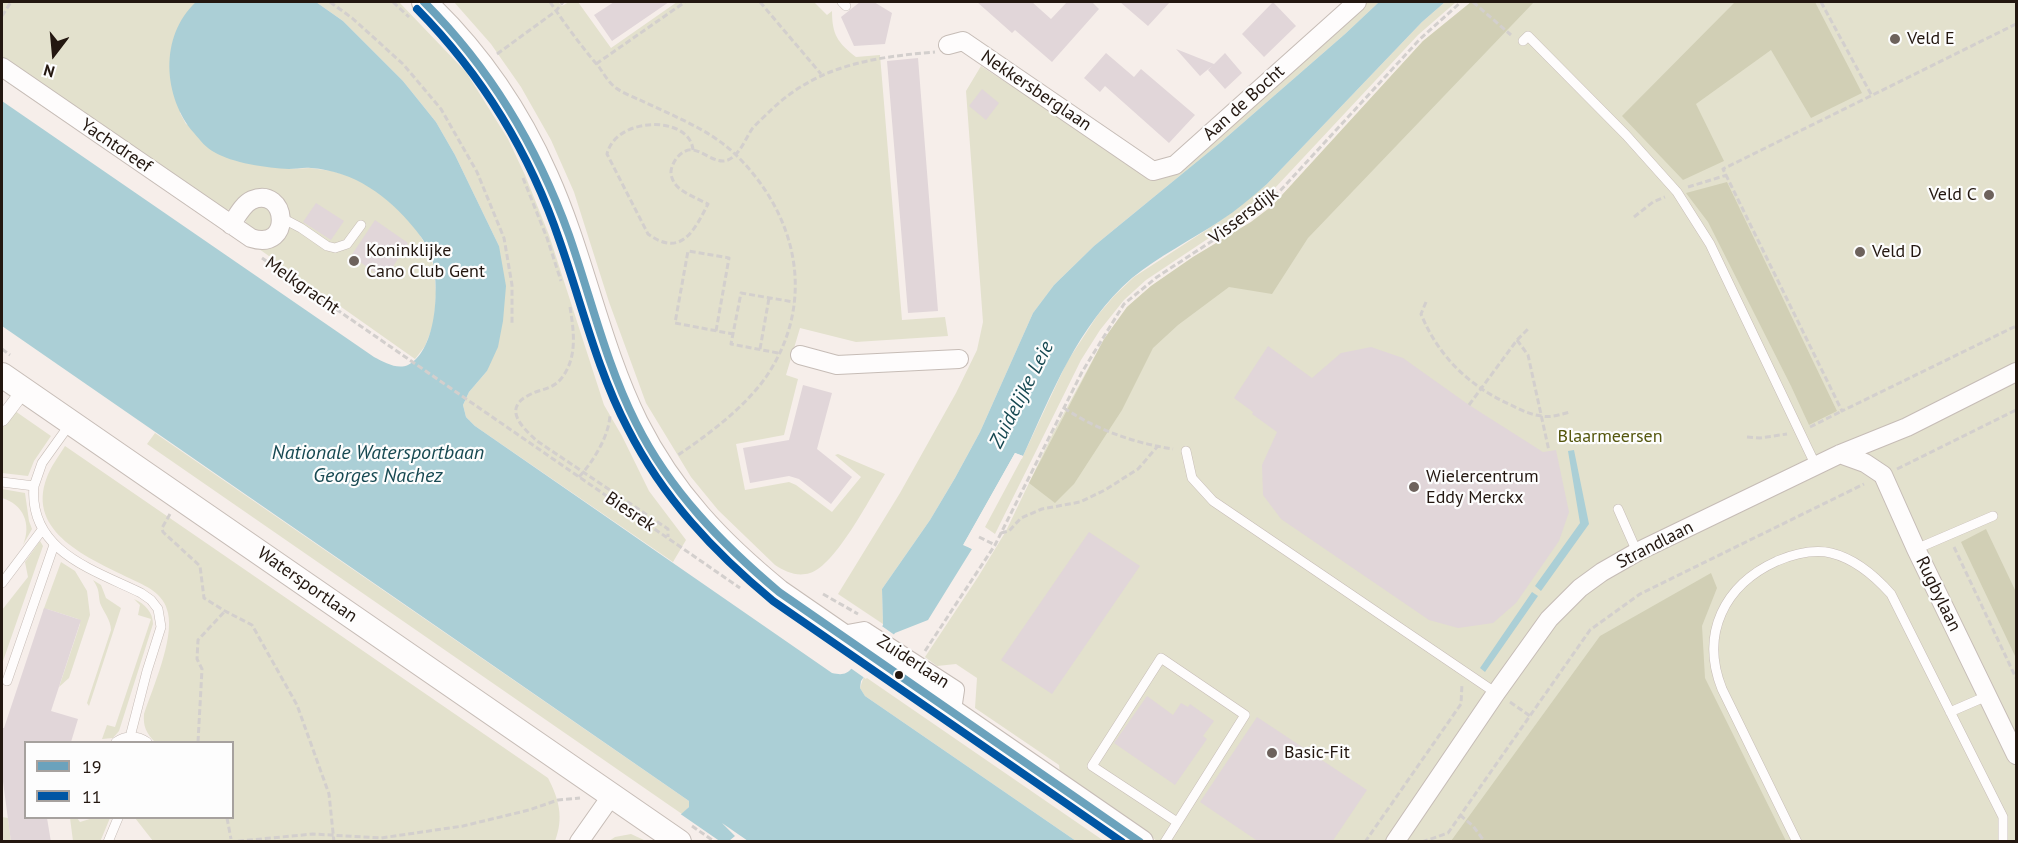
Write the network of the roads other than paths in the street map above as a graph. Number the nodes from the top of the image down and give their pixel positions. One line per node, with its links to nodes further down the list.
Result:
1 (1357, 2): 6 (street, Aan de Bocht)
2 (418, 10): 29 (street, Zuiderlaan)
3 (1523, 40): 19 (lane)
4 (948, 45): 6 (street, Nekkersberglaan)
5 (2, 67): 8 (street, Yachtdreef)
6 (1123, 150)
7 (282, 218): 8 (street, Yachtdreef); 8 (street); 9 (lane)
8 (231, 225)
9 (361, 225)
10 (800, 355): 11 (street)
11 (959, 359)
12 (2016, 372): 18 (street, Strandlaan)
13 (2, 375): 14 (street, Watersportlaan)
14 (24, 390): 15 (street); 16 (street, Watersportlaan)
15 (2, 419)
16 (71, 422): 21 (lane); 39 (street, Watersportlaan)
17 (1186, 451): 31 (lane)
18 (1840, 454): 19 (street, Strandlaan); 26 (street, Rugbylaan)
19 (1816, 466): 27 (street, Strandlaan)
20 (2, 482): 21 (lane)
21 (34, 486): 24 (lane)
22 (1618, 509): 27 (lane)
23 (1993, 516): 26 (lane)
24 (42, 530): 25 (lane); 28 (lane)
25 (54, 545): 30 (lane); 35 (lane)
26 (1916, 549): 32 (street, Rugbylaan)
27 (1637, 552): 31 (street, Strandlaan)
28 (2, 583)
29 (890, 658): 33 (street, Zuiderlaan); 33 (street, Zuiderlaan)
30 (7, 681)
31 (1496, 693): 47 (street, Strandlaan)
32 (1988, 696): 34 (lane); 38 (street, Rugbylaan)
33 (952, 710): 45 (street, Zuiderlaan)
34 (1950, 712): 48 (lane); 49 (lane)
35 (130, 737): 36 (lane); 37 (lane)
36 (118, 741)
37 (145, 741)
38 (2016, 755)
39 (612, 795): 43 (street); 44 (street, Watersportlaan)
40 (118, 819): 42 (lane)
41 (1177, 822): 41 (lane); 46 (lane)
42 (108, 842)
43 (579, 842)
44 (679, 842)
45 (1141, 842)
46 (1165, 842)
47 (1395, 842)
48 (1797, 842)
49 (2003, 842)

